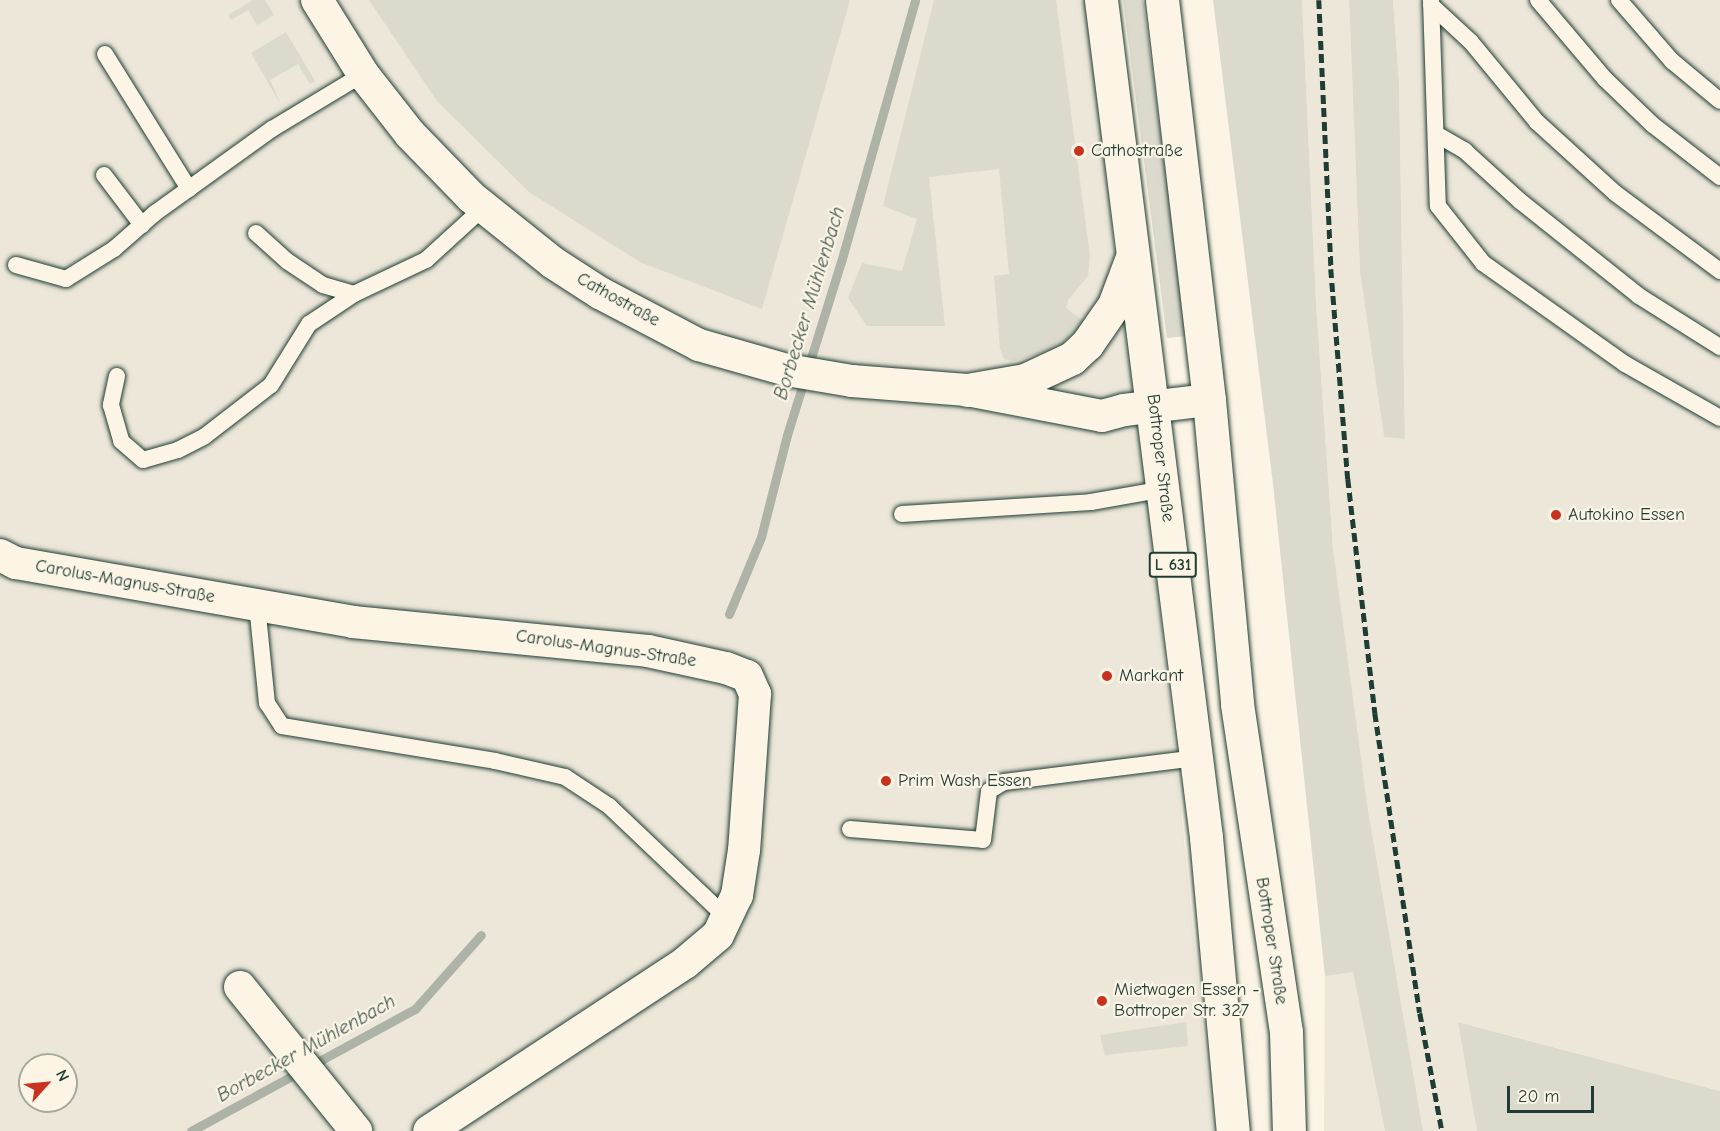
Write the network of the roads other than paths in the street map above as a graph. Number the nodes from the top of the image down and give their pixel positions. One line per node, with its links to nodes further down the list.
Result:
1 (317, 0): 8 (street, Cathostraße)
2 (1101, 0): 17 (main road, Bottroper Straße / L 631)
3 (1162, 0): 24 (main road, Bottroper Straße / L 631)
4 (1538, 0): 12 (lane)
5 (1619, 0): 9 (lane)
6 (1431, 3): 10 (lane); 19 (lane)
7 (105, 54): 13 (lane)
8 (363, 74): 13 (lane); 14 (street, Cathostraße)
9 (1720, 101)
10 (1436, 134): 21 (lane); 26 (lane)
11 (104, 176): 15 (lane)
12 (1720, 177)
13 (189, 189): 15 (lane)
14 (483, 208): 20 (lane); 23 (street, Cathostraße)
15 (142, 225): 18 (lane)
16 (256, 232): 20 (lane)
17 (1134, 253): 23 (main road); 25 (main road, Bottroper Straße / L 631)
18 (16, 265)
19 (1720, 271)
20 (354, 294): 22 (lane)
21 (1720, 347)
22 (117, 376)
23 (967, 390): 25 (street, Cathostraße)
24 (1209, 400): 25 (street, Cathostraße); 38 (main road, Bottroper Straße / L 631)
25 (1154, 406): 27 (main road, Bottroper Straße / L 631)
26 (1720, 418)
27 (1164, 489): 28 (lane); 31 (main road, Bottroper Straße / L 631)
28 (902, 514)
29 (0, 555): 30 (street, Carolus-Magnus-Straße)
30 (257, 605): 33 (lane); 33 (street, Carolus-Magnus-Straße)
31 (1196, 758): 32 (lane); 37 (main road, Bottroper Straße / L 631)
32 (850, 829)
33 (726, 917): 36 (street, Carolus-Magnus-Straße)
34 (240, 987): 35 (street)
35 (347, 1123)
36 (429, 1131)
37 (1233, 1131)
38 (1289, 1131)

